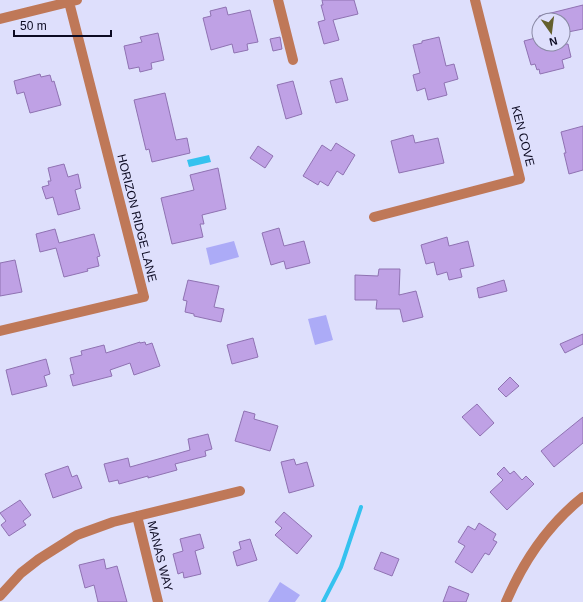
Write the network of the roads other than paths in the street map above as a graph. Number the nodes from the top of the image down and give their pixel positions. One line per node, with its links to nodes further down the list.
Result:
1 (278, 0): 5 (street)
2 (475, 0): 6 (street, KEN COVE)
3 (73, 1): 4 (street); 7 (street, HORIZON RIDGE LANE)
4 (0, 19)
5 (293, 60)
6 (374, 217)
7 (0, 331)
8 (240, 491): 10 (street)
9 (583, 497): 13 (street)
10 (137, 516): 11 (street); 12 (street, MANAS WAY)
11 (0, 596)
12 (158, 602)
13 (506, 602)

